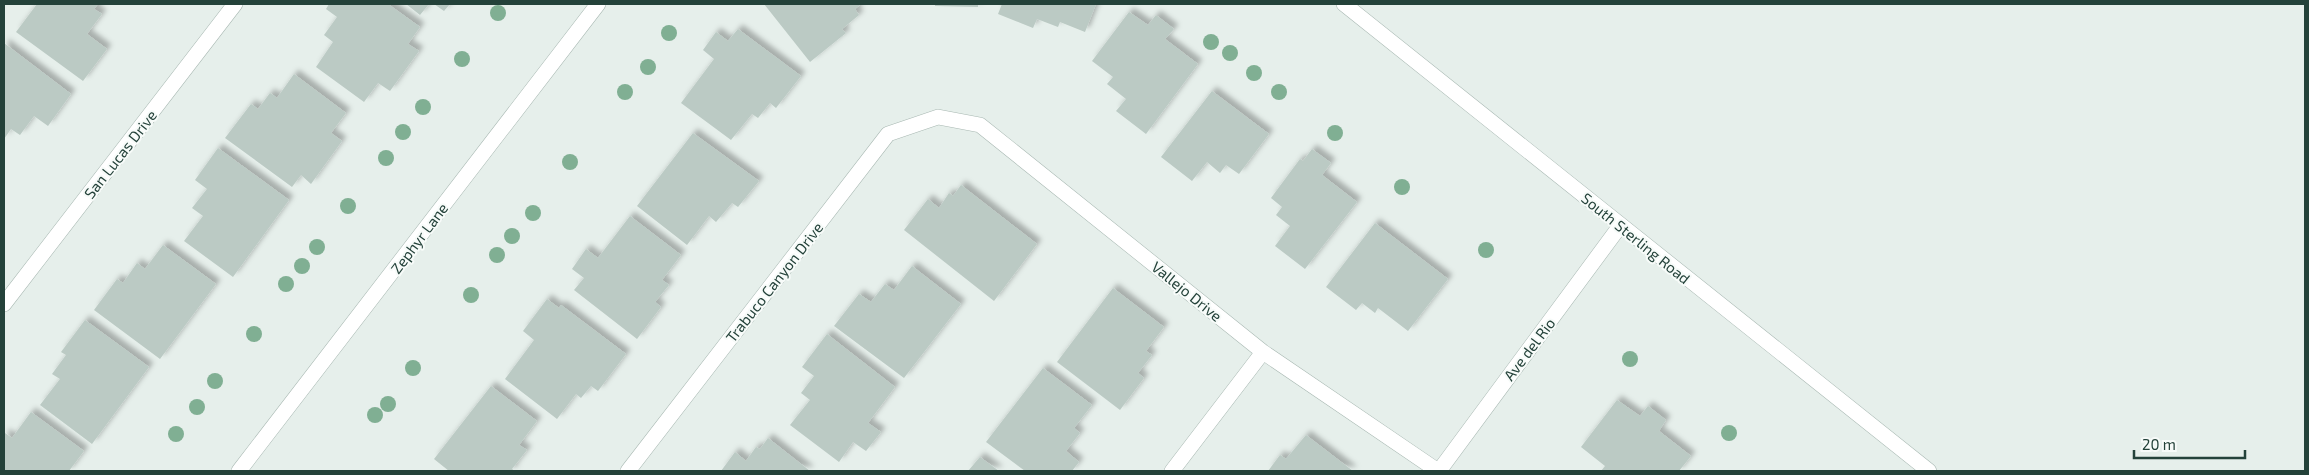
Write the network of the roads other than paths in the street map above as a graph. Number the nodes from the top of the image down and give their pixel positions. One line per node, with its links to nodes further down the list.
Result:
1 (235, 4): 6 (street, San Lucas Drive)
2 (598, 4): 8 (street, Zephyr Lane)
3 (1344, 4): 5 (street, South Sterling Road)
4 (938, 117): 7 (street, Vallejo Drive); 9 (street, Trabuco Canyon Drive)
5 (1620, 226): 11 (street, Ave del Rio); 12 (street, South Sterling Road)
6 (4, 304)
7 (1263, 352): 10 (street); 11 (street, Vallejo Drive)
8 (239, 471)
9 (628, 471)
10 (1172, 471)
11 (1438, 471)
12 (1929, 471)

